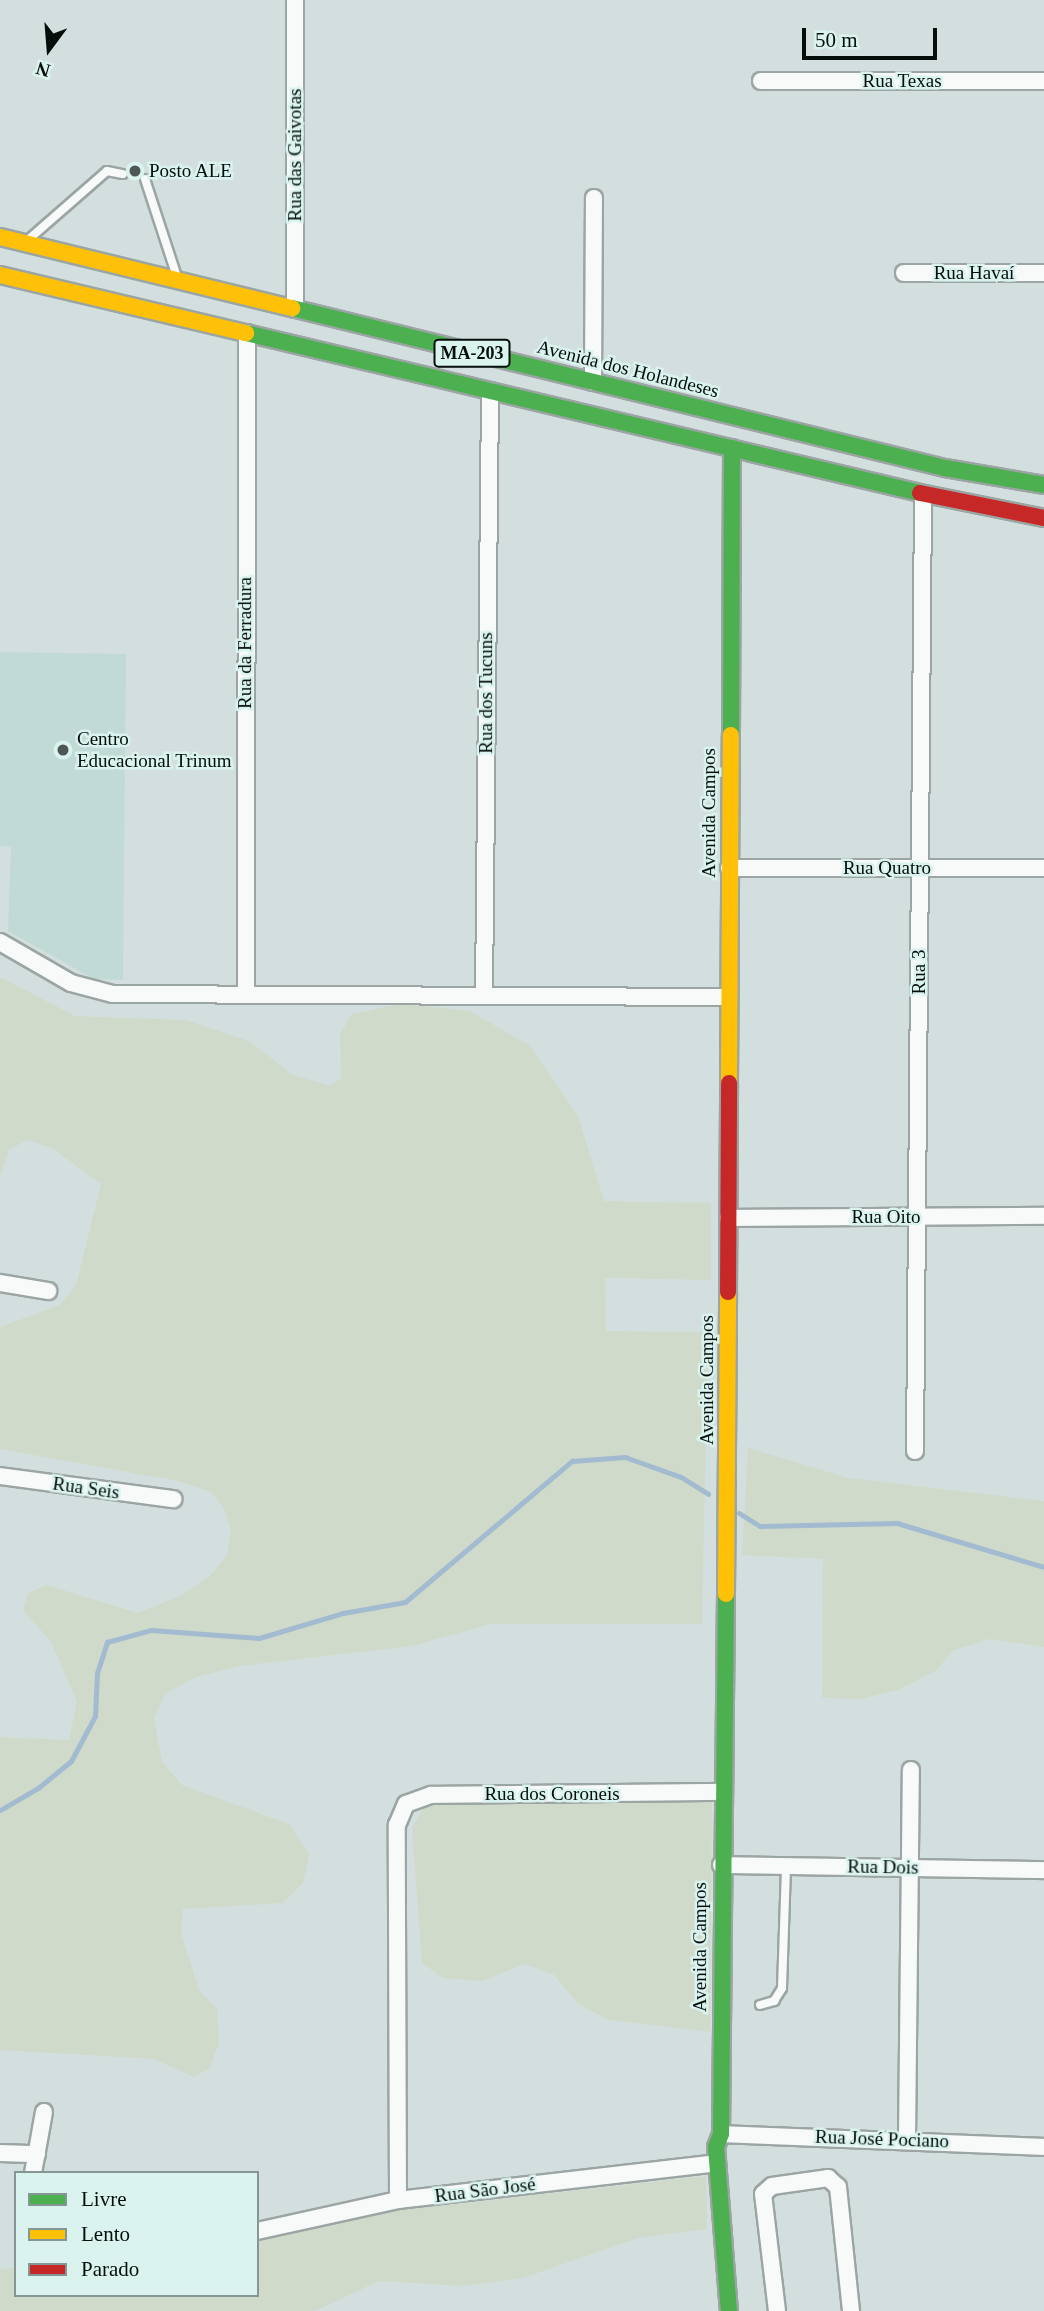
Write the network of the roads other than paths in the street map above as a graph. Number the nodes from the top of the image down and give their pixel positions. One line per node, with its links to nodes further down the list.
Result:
1 (295, 0): 13 (street, Rua das Gaivotas)
2 (761, 80): 3 (street, Rua Texas)
3 (1044, 81)
4 (123, 174): 8 (lane)
5 (145, 179): 12 (lane)
6 (594, 198): 15 (street)
7 (0, 237): 8 (main road, Avenida dos Holandeses / MA-203)
8 (24, 243): 12 (main road, Avenida dos Holandeses / MA-203)
9 (904, 273): 10 (street, Rua Havaí)
10 (1044, 273)
11 (0, 275): 14 (main road, MA-203)
12 (177, 280): 13 (main road, Avenida dos Holandeses / MA-203)
13 (295, 309): 15 (main road, Avenida dos Holandeses / MA-203)
14 (247, 333): 16 (main road, MA-203); 25 (street, Rua da Ferradura)
15 (593, 382): 18 (main road, Avenida dos Holandeses / MA-203)
16 (489, 391): 17 (main road, MA-203); 26 (street, Rua dos Tucuns)
17 (732, 448): 19 (main road, MA-203); 21 (main road, Avenida Campos)
18 (1044, 485)
19 (923, 494): 20 (main road, MA-203); 22 (street, Rua 3)
20 (1044, 517)
21 (729, 868): 22 (street, Rua Quatro); 27 (main road, Avenida Campos)
22 (920, 868): 23 (street, Rua Quatro); 29 (street, Rua 3)
23 (1044, 868)
24 (0, 942): 25 (street)
25 (246, 994): 26 (street)
26 (485, 996): 27 (street)
27 (729, 997): 30 (main road, Avenida Campos)
28 (1044, 1216): 29 (street, Rua Oito)
29 (917, 1217): 30 (street, Rua Oito); 33 (street, Rua 3)
30 (728, 1218): 37 (main road, Avenida Campos)
31 (0, 1283): 32 (street)
32 (48, 1291)
33 (915, 1451)
34 (0, 1476): 35 (street, Rua Seis)
35 (173, 1499)
36 (911, 1770): 40 (street)
37 (723, 1792): 38 (main road, Avenida Campos); 51 (street, Rua dos Coroneis)
38 (721, 1866): 39 (street, Rua Dois); 44 (main road, Avenida Campos)
39 (786, 1866): 40 (street, Rua Dois); 42 (lane)
40 (912, 1867): 41 (street, Rua Dois); 45 (street)
41 (1044, 1870)
42 (760, 2004)
43 (44, 2112): 48 (street)
44 (720, 2134): 45 (street, Rua José Pociano); 49 (main road, Avenida Campos)
45 (907, 2139): 46 (street, Rua José Pociano)
46 (1044, 2147)
47 (0, 2153): 48 (street)
48 (37, 2154): 50 (street)
49 (716, 2164): 51 (street, Rua São José); 53 (main road, Avenida Campos)
50 (33, 2171)
51 (398, 2200): 52 (street, Rua São José)
52 (259, 2231)
53 (729, 2311)
54 (777, 2311): 55 (street)
55 (851, 2311)

